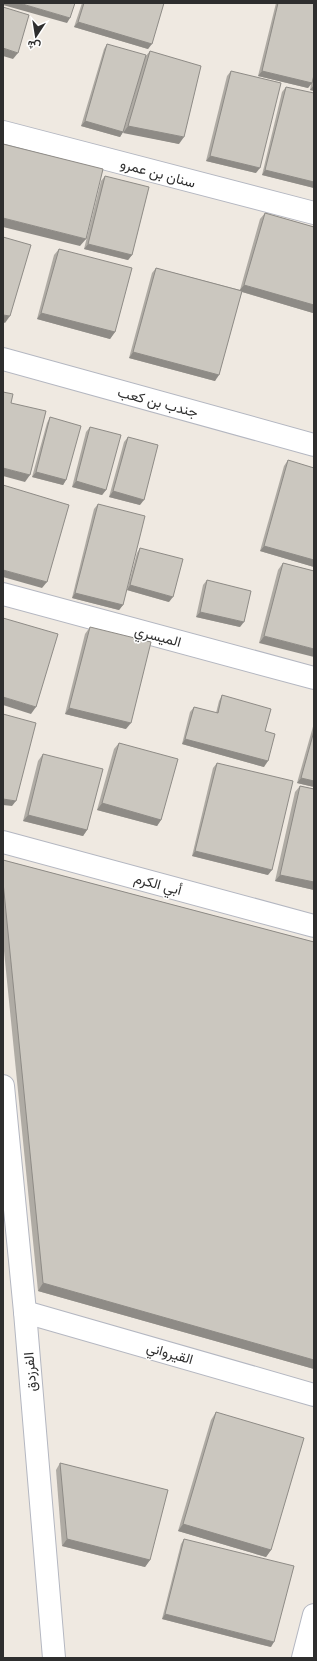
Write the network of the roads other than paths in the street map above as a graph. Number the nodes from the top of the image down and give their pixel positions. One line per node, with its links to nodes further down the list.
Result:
1 (3, 132): 2 (street, سنان بن عمرو)
2 (314, 213)
3 (3, 359): 4 (street, جندب بن كعب)
4 (314, 445)
5 (3, 594): 6 (street, الميسري)
6 (314, 678)
7 (3, 842): 8 (street, أبي الكرم)
8 (314, 926)
9 (3, 1086): 10 (street, الفرزدق)
10 (25, 1312): 11 (street, القيرواني); 13 (street, الفرزدق)
11 (314, 1395)
12 (314, 1614): 14 (street)
13 (54, 1658)
14 (303, 1658)

